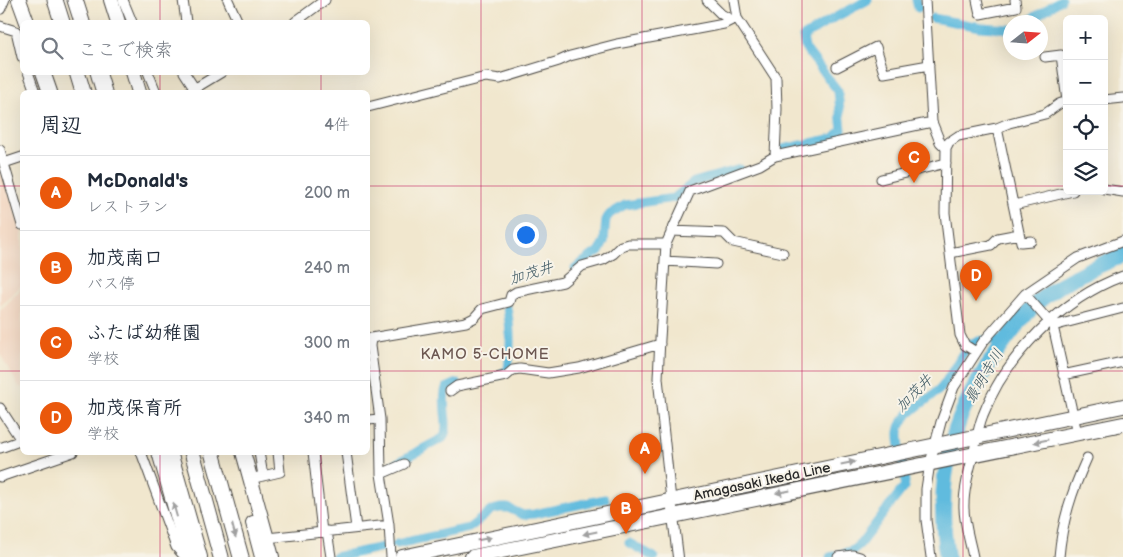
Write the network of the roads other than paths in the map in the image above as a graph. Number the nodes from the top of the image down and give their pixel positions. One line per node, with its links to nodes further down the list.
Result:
1 (4, 0): 15 (street)
2 (20, 0): 17 (main road)
3 (55, 0): 18 (highway)
4 (75, 0): 19 (highway)
5 (111, 0): 20 (main road)
6 (123, 0): 21 (street)
7 (183, 0): 22 (street)
8 (228, 0): 23 (street)
9 (325, 0): 24 (street)
10 (707, 0): 16 (street)
11 (734, 0): 16 (street)
12 (926, 0): 28 (street)
13 (977, 0): 14 (street)
14 (1015, 0)
15 (0, 9)
16 (734, 19): 50 (street); 55 (street)
17 (26, 20)
18 (61, 20)
19 (81, 20)
20 (117, 20)
21 (131, 20)
22 (186, 20)
23 (237, 20)
24 (298, 20)
25 (0, 26): 26 (street)
26 (20, 48)
27 (1048, 57): 30 (street)
28 (929, 65): 29 (street); 51 (street)
29 (837, 67)
30 (1063, 70)
31 (29, 75): 39 (street)
32 (45, 75): 40 (main road)
33 (78, 75): 41 (highway)
34 (99, 75): 42 (highway)
35 (134, 75): 43 (main road)
36 (149, 75): 44 (street)
37 (185, 75): 45 (street)
38 (217, 75): 46 (street)
39 (34, 90)
40 (49, 90)
41 (82, 90)
42 (103, 90)
43 (138, 90)
44 (155, 90)
45 (192, 90)
46 (194, 90)
47 (1123, 98): 48 (street)
48 (1108, 100)
49 (1063, 102): 52 (street)
50 (370, 107)
51 (932, 122): 53 (street); 55 (street)
52 (997, 128): 53 (street); 65 (street)
53 (946, 148): 58 (street)
54 (0, 150): 57 (street)
55 (775, 156): 67 (street)
56 (20, 158): 57 (street)
57 (4, 163): 62 (street)
58 (946, 163): 59 (street); 73 (street)
59 (881, 179)
60 (20, 189): 62 (street)
61 (1108, 190): 63 (street)
62 (13, 191): 66 (street)
63 (1123, 192)
64 (1063, 193): 65 (street)
65 (1014, 205): 68 (street)
66 (20, 217)
67 (671, 231): 71 (street); 72 (street)
68 (1019, 234): 69 (street); 73 (street)
69 (1031, 240)
70 (1123, 241): 77 (street)
71 (666, 244): 74 (street); 84 (street)
72 (783, 253)
73 (950, 253): 81 (street)
74 (665, 261): 75 (street); 80 (street)
75 (716, 264)
76 (1123, 276): 79 (street)
77 (1025, 294): 79 (street); 81 (street)
78 (1123, 308): 79 (street)
79 (1051, 323): 83 (street); 94 (street)
80 (660, 344): 85 (street); 117 (street)
81 (976, 352): 96 (street)
82 (1123, 362): 83 (street)
83 (1064, 375): 88 (street)
84 (372, 391): 89 (street)
85 (450, 391)
86 (1123, 406): 88 (main road, Amagasaki Ikeda Line)
87 (2, 414): 93 (street)
88 (1073, 417): 92 (street); 94 (main road, Amagasaki Ikeda Line)
89 (380, 419): 90 (street); 114 (street)
90 (370, 420)
91 (1123, 424): 92 (main road, Amagasaki Ikeda Line)
92 (1077, 433): 110 (main road, Amagasaki Ikeda Line, one-way to 110)
93 (20, 437)
94 (975, 437): 96 (main road, Amagasaki Ikeda Line); 110 (street)
95 (20, 441): 97 (street)
96 (937, 445): 112 (street); 117 (main road, Amagasaki Ikeda Line, one-way to 96)
97 (0, 448)
98 (64, 455): 115 (street)
99 (143, 455): 123 (street)
100 (160, 455): 123 (main road, one-way to 100)
101 (171, 455): 124 (main road)
102 (193, 455): 125 (highway)
103 (213, 455): 126 (highway, one-way to 126)
104 (235, 455): 127 (main road)
105 (245, 455): 116 (main road)
106 (259, 455): 116 (street)
107 (278, 455): 116 (street)
108 (313, 455): 121 (street)
109 (346, 455): 120 (street)
110 (971, 455): 112 (main road, Amagasaki Ikeda Line); 137 (street)
111 (1087, 458): 138 (street)
112 (932, 463): 118 (main road, Amagasaki Ikeda Line, one-way to 118); 136 (street)
113 (404, 464): 114 (street)
114 (381, 474): 119 (street)
115 (0, 476)
116 (257, 478): 122 (main road)
117 (672, 500): 118 (street); 131 (main road, Amagasaki Ikeda Line, one-way to 117)
118 (674, 515): 132 (main road, Amagasaki Ikeda Line, one-way to 132); 133 (street)
119 (390, 525): 120 (street); 130 (street)
120 (356, 528): 121 (street)
121 (324, 531): 122 (street); 129 (street)
122 (267, 538): 128 (main road)
123 (187, 557)
124 (200, 557)
125 (221, 557)
126 (241, 557)
127 (262, 557)
128 (272, 557)
129 (331, 557)
130 (391, 557)
131 (402, 557)
132 (472, 557)
133 (678, 557)
134 (838, 557): 135 (street)
135 (860, 557)
136 (931, 557)
137 (973, 557)
138 (1059, 557)

